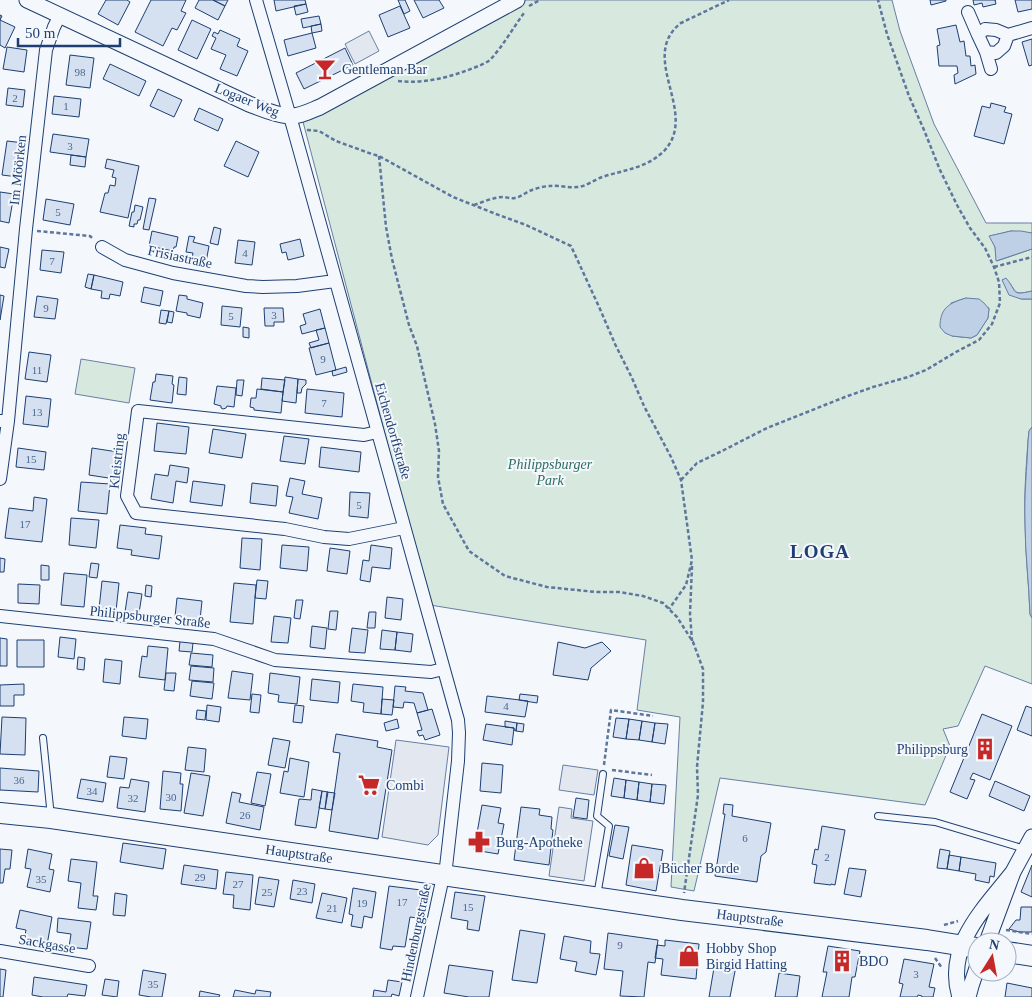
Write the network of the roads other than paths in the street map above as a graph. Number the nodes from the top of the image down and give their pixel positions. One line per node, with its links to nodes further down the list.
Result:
1 (27, 0): 5 (street, Logaer Weg)
2 (256, 0): 11 (street, Eichendorffstraße)
3 (522, 4): 11 (street, Logaer Weg)
4 (968, 12): 7 (street)
5 (60, 15): 11 (street, Logaer Weg); 14 (street, Im Möörken)
6 (1032, 28): 8 (street)
7 (978, 35): 8 (street); 9 (street)
8 (1008, 35): 9 (street)
9 (986, 52): 10 (street)
10 (991, 69)
11 (291, 122): 13 (street, Eichendorffstraße)
12 (102, 247): 13 (street, Frisiastraße)
13 (335, 280): 15 (street, Eichendorffstraße)
14 (4, 421): 16 (street, Im Möörken)
15 (377, 432): 17 (street, Eichendorffstraße); 17 (street, Kleistring)
16 (0, 479)
17 (404, 528): 19 (street, Eichendorffstraße)
18 (0, 616): 19 (street, Philippsburger Straße)
19 (443, 669): 27 (street, Eichendorffstraße)
20 (43, 738): 24 (lane)
21 (603, 774): 28 (lane)
22 (0, 813): 24 (main road, Hauptstraße)
23 (878, 816): 25 (lane)
24 (51, 818): 27 (main road, Hauptstraße)
25 (1029, 843): 26 (street)
26 (1013, 872): 29 (street); 30 (street)
27 (445, 876): 28 (main road, Hauptstraße); 38 (street, Hindenburgstraße)
28 (597, 897): 31 (main road, Hauptstraße)
29 (967, 932)
30 (991, 932)
31 (967, 946)
32 (967, 950): 39 (street)
33 (0, 951): 36 (street, Sackgasse)
34 (1017, 954): 35 (main road)
35 (1032, 956)
36 (89, 966)
37 (972, 982): 40 (street)
38 (417, 997)
39 (960, 997)
40 (968, 997)

